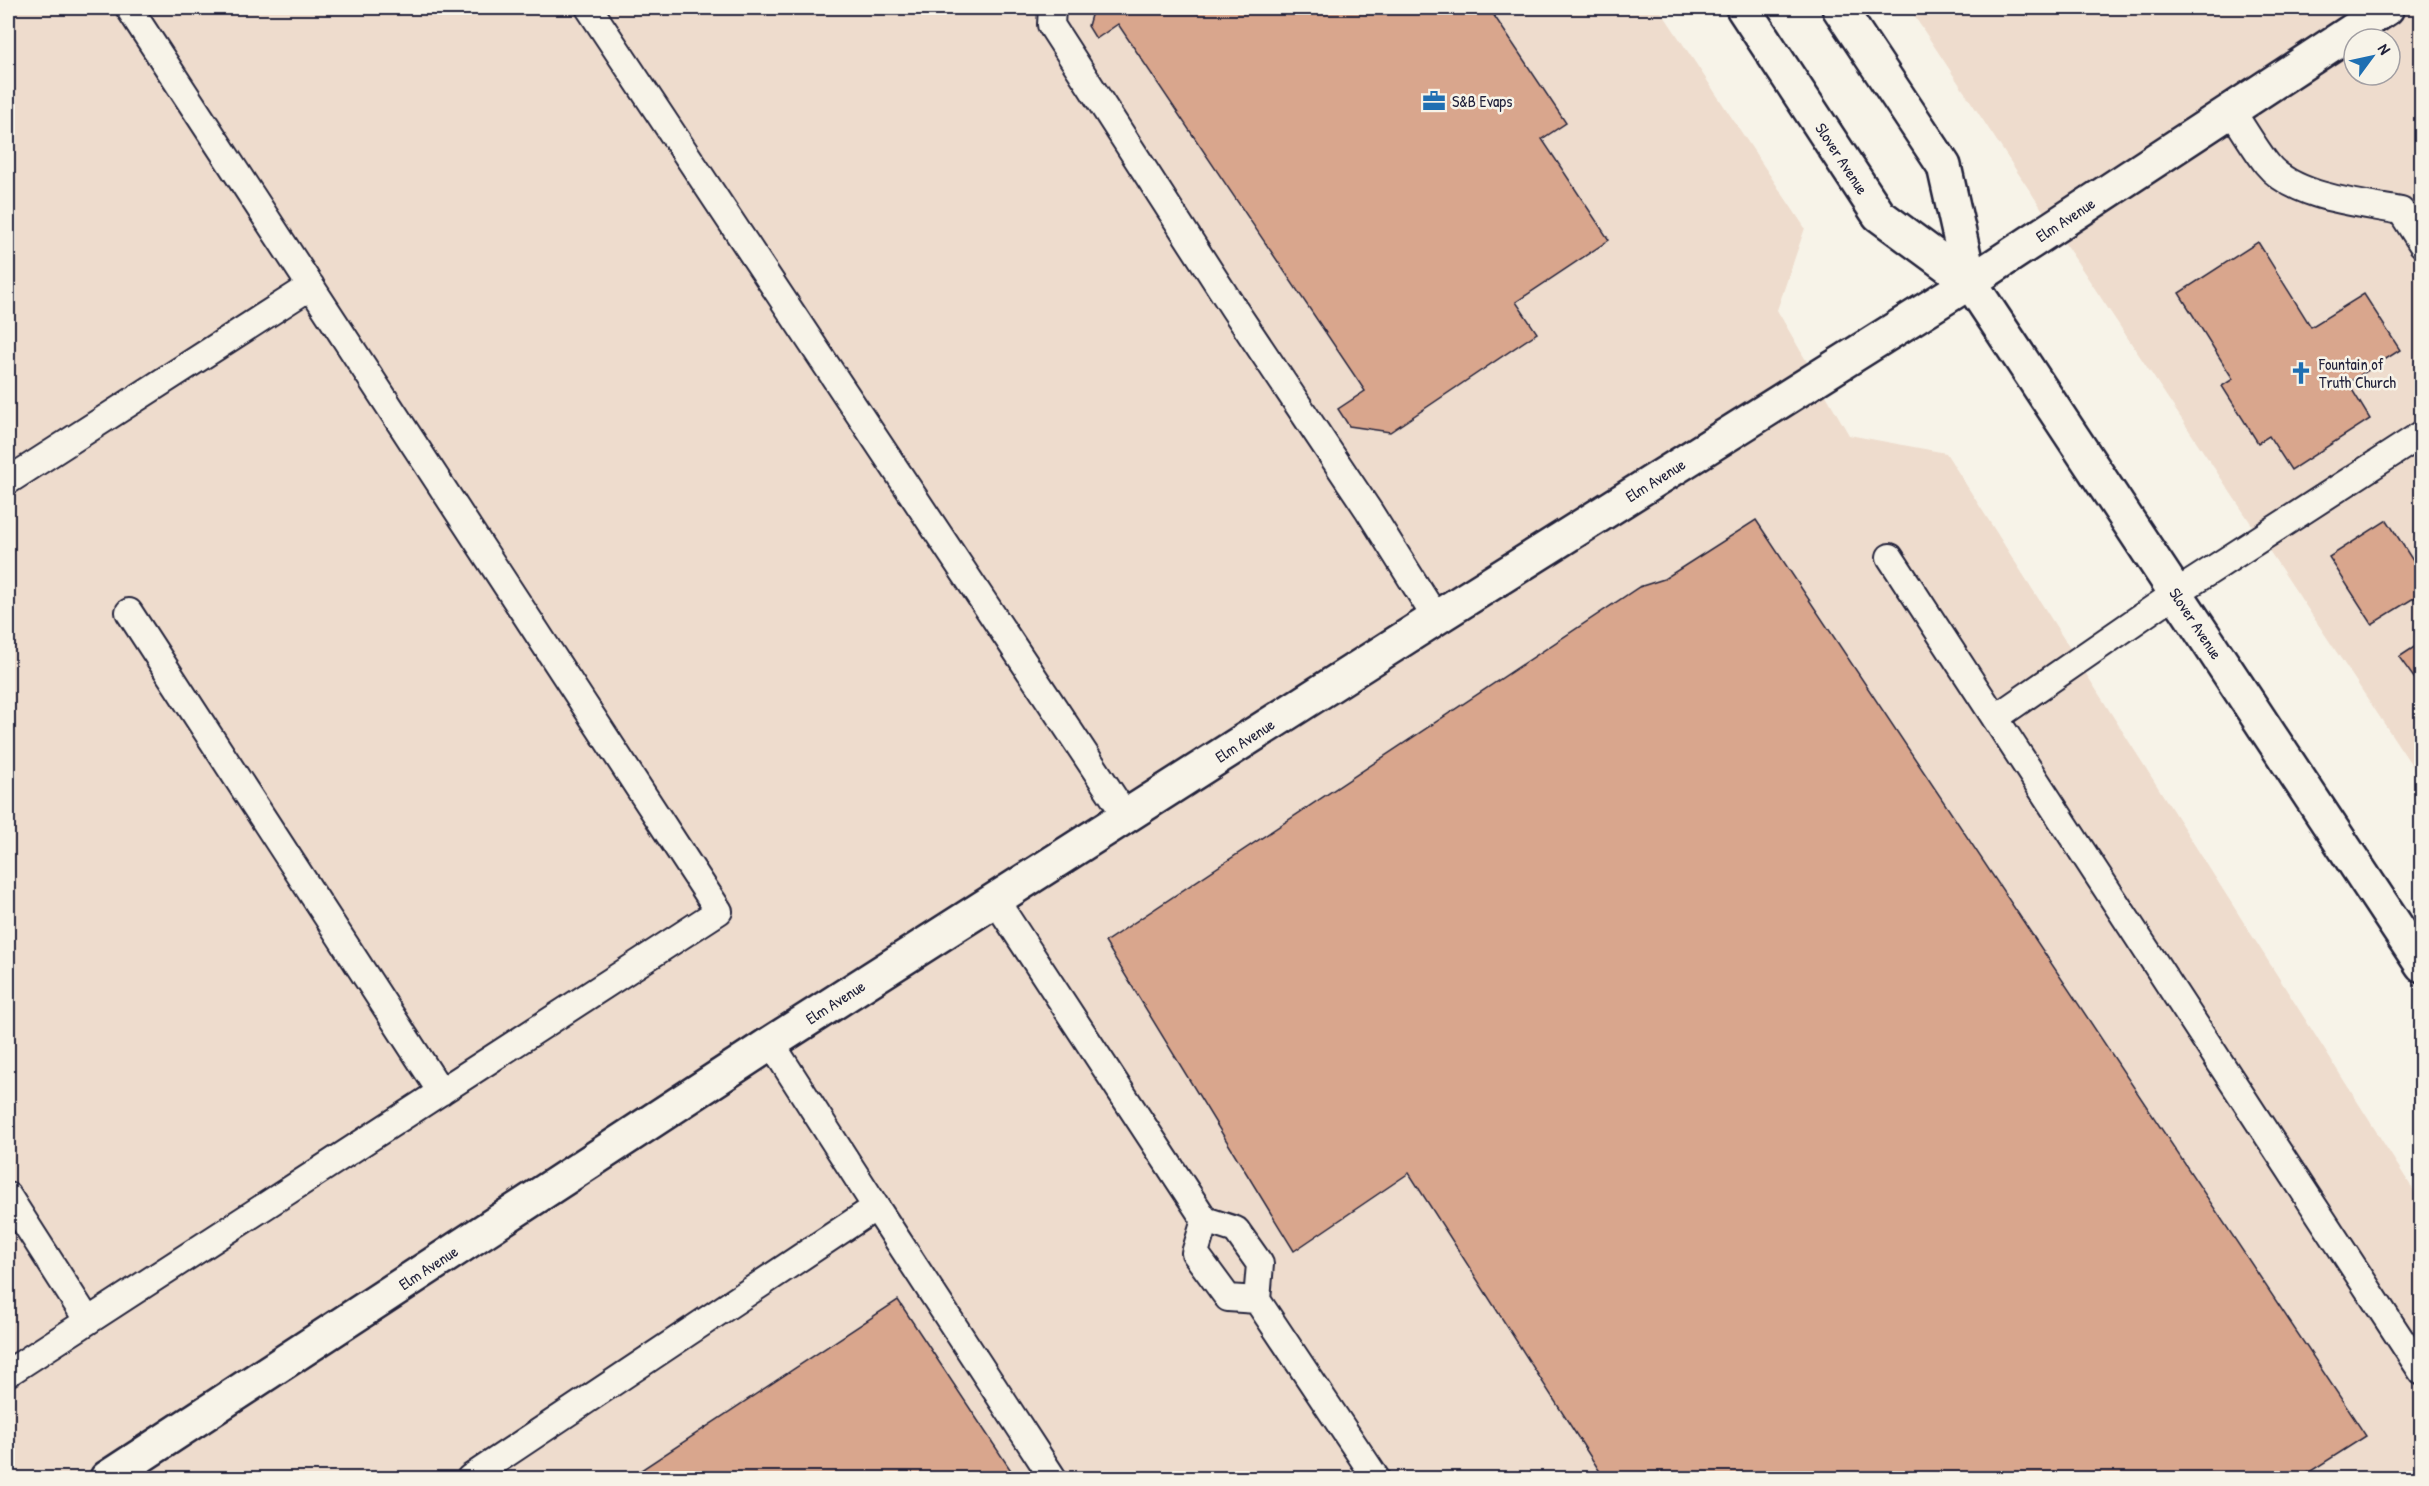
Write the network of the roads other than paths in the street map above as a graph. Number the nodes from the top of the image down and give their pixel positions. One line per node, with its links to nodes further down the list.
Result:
1 (129, 8): 10 (lane)
2 (589, 8): 18 (lane)
3 (1052, 8): 16 (lane)
4 (1743, 8): 9 (street, Slover Avenue)
5 (1839, 8): 9 (street, Slover Avenue)
6 (2386, 8): 7 (street, Elm Avenue)
7 (2231, 110): 8 (lane); 9 (street, Elm Avenue)
8 (2421, 244)
9 (1970, 282): 14 (street, Slover Avenue); 16 (street, Elm Avenue)
10 (311, 286): 12 (lane); 22 (lane)
11 (2421, 434): 14 (lane)
12 (8, 481)
13 (1890, 557): 17 (lane)
14 (2176, 593): 17 (lane); 20 (street, Slover Avenue)
15 (129, 612): 22 (lane)
16 (1436, 618): 18 (street, Elm Avenue)
17 (1995, 718): 28 (lane)
18 (1126, 816): 19 (street, Elm Avenue)
19 (996, 901): 21 (street, Elm Avenue); 25 (lane)
20 (2421, 965)
21 (771, 1043): 24 (lane); 30 (street, Elm Avenue)
22 (441, 1092): 27 (lane)
23 (8, 1196): 27 (lane)
24 (876, 1207): 31 (lane); 32 (lane)
25 (1205, 1220): 26 (lane); 26 (lane)
26 (1257, 1300): 33 (lane)
27 (88, 1321): 29 (lane)
28 (2421, 1372)
29 (8, 1373)
30 (107, 1479)
31 (470, 1479)
32 (1053, 1479)
33 (1376, 1479)

